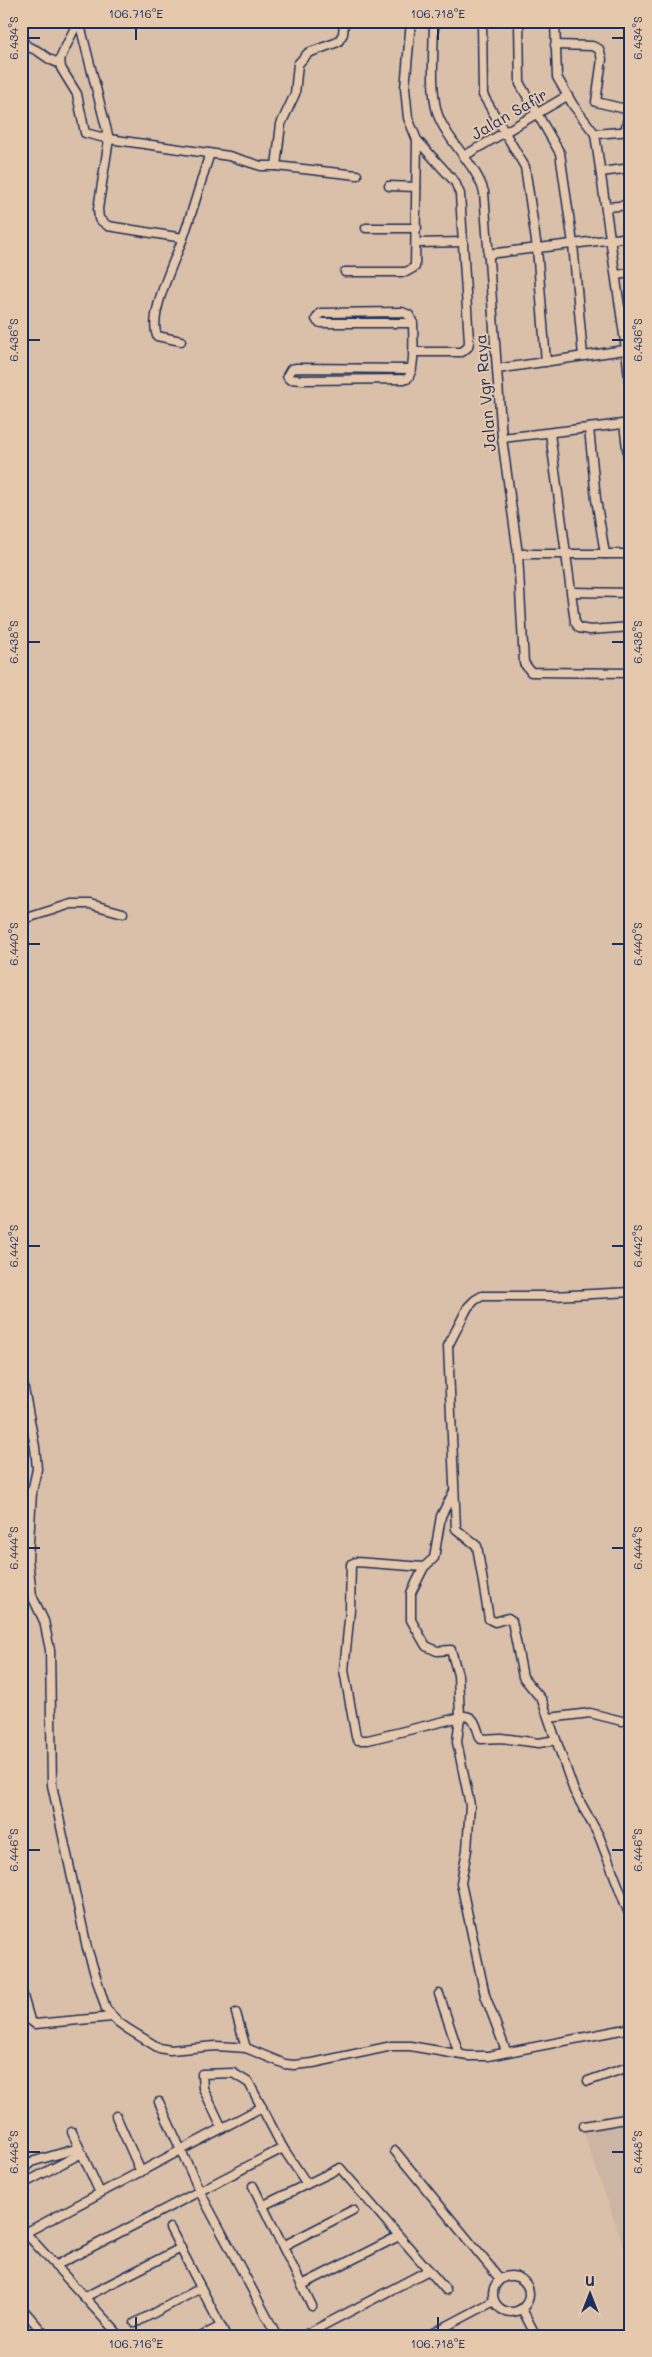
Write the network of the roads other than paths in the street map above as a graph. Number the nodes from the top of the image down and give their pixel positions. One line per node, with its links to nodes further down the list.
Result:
1 (78, 21): 10 (street); 17 (street)
2 (344, 21): 21 (street)
3 (411, 21): 18 (street)
4 (434, 21): 20 (street, Jalan Vgr Raya)
5 (482, 21): 15 (street)
6 (519, 21): 13 (street)
7 (555, 21): 9 (street)
8 (21, 39): 10 (street)
9 (555, 45): 11 (street); 12 (street)
10 (60, 63): 17 (street)
11 (567, 96): 13 (street, Jalan Safir); 16 (street)
12 (630, 107): 14 (street)
13 (536, 114): 15 (street, Jalan Safir); 36 (street)
14 (628, 132): 16 (street)
15 (504, 133): 20 (street, Jalan Safir); 37 (street)
16 (595, 134): 23 (street)
17 (109, 139): 19 (street); 32 (street)
18 (417, 140): 26 (street); 35 (street)
19 (210, 153): 21 (street); 32 (street)
20 (464, 156): 38 (street, Jalan Vgr Raya)
21 (276, 166): 24 (street)
22 (631, 168): 23 (street)
23 (601, 172): 28 (street)
24 (357, 176)
25 (389, 186): 26 (street)
26 (416, 186): 30 (street)
27 (631, 205): 28 (street)
28 (606, 207): 33 (street)
29 (366, 228): 30 (street)
30 (417, 228): 34 (street)
31 (631, 237): 33 (street)
32 (183, 238): 45 (street)
33 (610, 240): 36 (street); 41 (street)
34 (417, 242): 35 (street); 39 (street)
35 (464, 242): 47 (street)
36 (573, 244): 37 (street); 48 (street)
37 (537, 248): 38 (street); 49 (street)
38 (488, 254): 51 (street, Jalan Vgr Raya)
39 (345, 272)
40 (631, 273): 41 (street)
41 (616, 275): 43 (street)
42 (631, 310): 43 (street)
43 (621, 311): 46 (street)
44 (413, 323): 44 (street); 47 (street)
45 (181, 341)
46 (629, 349): 48 (street); 52 (street)
47 (413, 352): 50 (street)
48 (583, 356): 49 (street)
49 (546, 362): 51 (street)
50 (412, 369): 50 (street)
51 (498, 369): 56 (street, Jalan Vgr Raya)
52 (631, 398)
53 (627, 424): 54 (street); 57 (street)
54 (589, 428): 55 (street); 60 (street)
55 (550, 433): 56 (street); 59 (street)
56 (502, 438): 58 (street, Jalan Vgr Raya)
57 (631, 479)
58 (518, 554): 59 (street); 65 (street, Jalan Vgr Raya)
59 (567, 554): 60 (street); 62 (street)
60 (605, 554): 61 (street)
61 (631, 554)
62 (572, 592): 63 (street); 64 (street)
63 (631, 593)
64 (631, 627)
65 (631, 673)
66 (123, 913): 67 (street)
67 (21, 920)
68 (631, 1292): 70 (street)
69 (21, 1373): 71 (street)
70 (454, 1491): 73 (street); 75 (street)
71 (32, 1492): 72 (street); 82 (street)
72 (21, 1493)
73 (424, 1567): 74 (street); 74 (street)
74 (460, 1716): 77 (street); 85 (street)
75 (549, 1718): 76 (street); 77 (street)
76 (622, 1721)
77 (556, 1740): 78 (street)
78 (631, 1919)
79 (21, 1989): 82 (street)
80 (440, 1994): 86 (street)
81 (236, 2013): 84 (street)
82 (112, 2017): 84 (street)
83 (631, 2028): 85 (street)
84 (246, 2048): 86 (street)
85 (506, 2051): 86 (street)
86 (459, 2054)
87 (631, 2066): 88 (street)
88 (588, 2081)
89 (159, 2102): 97 (street)
90 (262, 2107): 94 (street); 94 (street); 96 (street)
91 (116, 2116): 101 (street)
92 (631, 2118): 93 (street)
93 (584, 2126)
94 (222, 2128): 97 (street)
95 (72, 2132): 98 (street)
96 (283, 2148): 102 (street); 105 (street)
97 (182, 2150): 101 (street); 105 (street)
98 (80, 2151): 100 (street); 103 (street); 106 (street)
99 (395, 2151): 116 (street)
100 (21, 2172)
101 (140, 2172): 106 (street)
102 (307, 2184): 107 (street); 111 (street)
103 (21, 2185)
104 (253, 2186): 107 (street)
105 (200, 2192): 114 (street); 131 (street)
106 (100, 2193): 110 (street)
107 (262, 2206): 112 (street)
108 (353, 2210): 112 (street)
109 (170, 2228): 113 (street)
110 (23, 2231): 114 (street)
111 (399, 2236): 115 (street); 117 (street)
112 (282, 2246): 117 (street)
113 (180, 2248): 118 (street); 120 (street)
114 (55, 2266): 120 (street)
115 (429, 2270): 119 (street); 132 (street)
116 (500, 2279): 121 (street); 124 (street)
117 (302, 2285): 122 (street)
118 (201, 2288): 125 (street); 126 (street)
119 (446, 2290)
120 (85, 2297): 128 (street)
121 (494, 2301): 124 (street); 133 (street)
122 (312, 2306)
123 (21, 2308): 127 (street)
124 (522, 2308): 134 (street)
125 (135, 2323)
126 (221, 2326): 129 (street); 130 (street)
127 (46, 2336)
128 (120, 2336)
129 (202, 2336)
130 (226, 2336)
131 (277, 2336)
132 (302, 2336)
133 (428, 2336)
134 (536, 2336)

